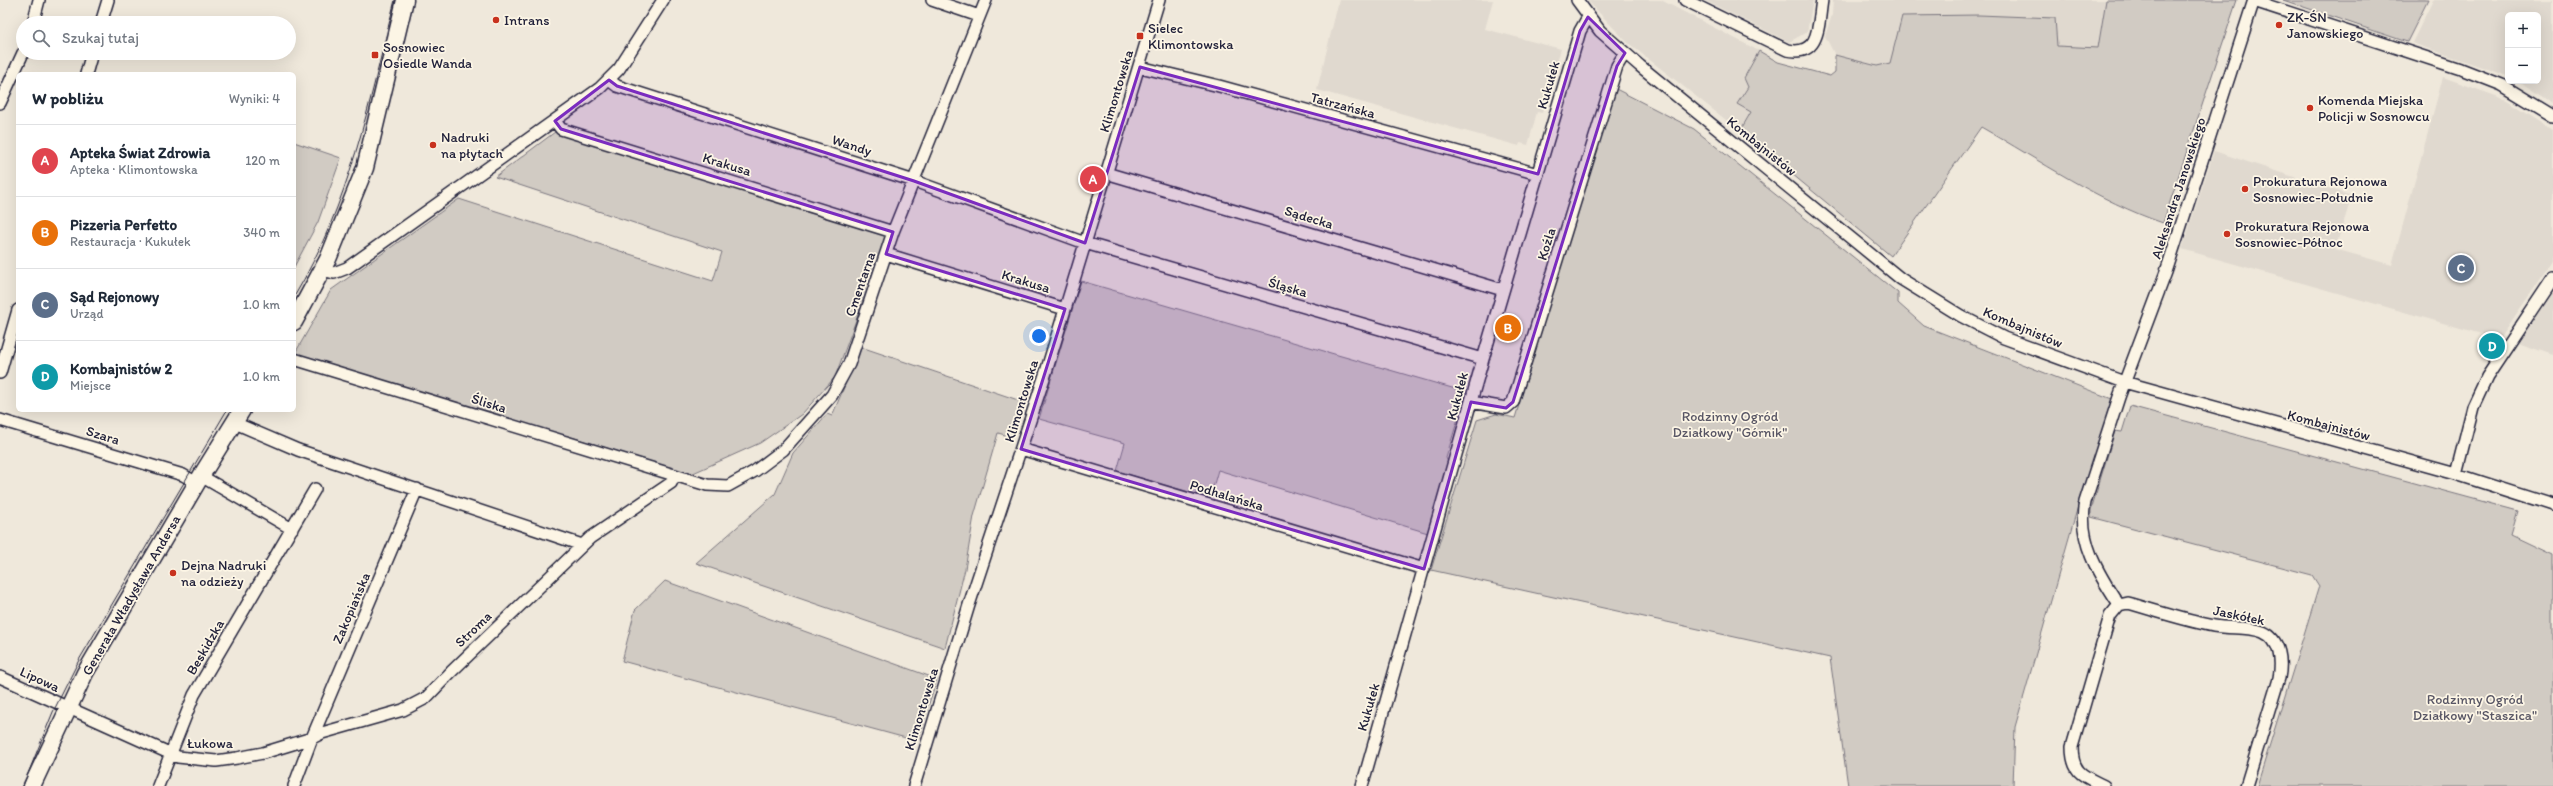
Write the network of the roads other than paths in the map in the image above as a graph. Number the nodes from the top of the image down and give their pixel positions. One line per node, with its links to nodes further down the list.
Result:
1 (39, 0): 12 (street)
2 (108, 0): 13 (street)
3 (404, 0): 31 (main road)
4 (663, 0): 21 (street)
5 (932, 0): 14 (street)
6 (986, 0): 14 (street, Cmentarna)
7 (1159, 0): 19 (street, Klimontowska)
8 (1576, 0): 15 (street, Kombajnistów)
9 (1685, 0): 10 (street)
10 (1822, 0)
11 (2254, 0): 23 (street); 40 (street, Aleksandra Janowskiego)
12 (35, 16)
13 (103, 16)
14 (979, 16): 27 (street, Cmentarna)
15 (1588, 17): 16 (street, Kombajnistów); 26 (street, Kukułek)
16 (1625, 53): 40 (street, Kombajnistów); 41 (street, Koźla)
17 (20, 60): 22 (street)
18 (90, 60): 20 (street)
19 (1140, 67): 25 (street, Klimontowska); 26 (street, Tatrzańska)
20 (87, 72)
21 (609, 80): 24 (street); 27 (street, Wandy)
22 (1, 99)
23 (2553, 116)
24 (555, 121): 28 (street, Krakusa); 31 (street)
25 (1106, 173): 29 (street, Klimontowska); 33 (street, Sądecka)
26 (1538, 174): 33 (street, Kukułek)
27 (914, 181): 28 (street, Cmentarna); 29 (street, Wandy)
28 (893, 232): 30 (street, Cmentarna)
29 (1085, 243): 34 (street, Klimontowska); 37 (street, Śląska)
30 (886, 254): 34 (street, Krakusa); 46 (street, Cmentarna)
31 (322, 270): 36 (main road)
32 (2553, 278): 45 (street)
33 (1503, 290): 37 (street, Kukułek)
34 (1065, 309): 44 (street, Klimontowska)
35 (16, 317): 39 (street)
36 (296, 318)
37 (1483, 359): 41 (street, Kukułek)
38 (296, 360): 46 (street, Śliska)
39 (0, 373)
40 (2124, 382): 45 (street, Kombajnistów); 54 (street)
41 (1471, 402): 53 (street, Kukułek)
42 (239, 416): 47 (main road, Generała Władysława Andersa); 49 (street)
43 (0, 420): 47 (street, Szara)
44 (1021, 449): 53 (street, Podhalańska); 62 (street, Klimontowska)
45 (2456, 474): 50 (street, Kombajnistów)
46 (674, 475): 52 (street, Stroma)
47 (199, 479): 51 (street); 56 (main road, Generała Władysława Andersa)
48 (315, 489): 51 (street, Beskidzka)
49 (417, 489): 52 (street); 57 (street, Zakopiańska)
50 (2553, 505)
51 (292, 529): 58 (street, Beskidzka)
52 (582, 545): 57 (street, Stroma)
53 (1424, 569): 63 (street, Kukułek)
54 (2119, 605): 64 (street); 65 (street, Jaskółek)
55 (0, 677): 56 (street, Lipowa)
56 (68, 708): 58 (street, Łukowa); 59 (main road, Generała Władysława Andersa)
57 (312, 738): 58 (street, Łukowa); 61 (street)
58 (169, 755): 60 (street, Beskidzka)
59 (32, 786)
60 (158, 786)
61 (294, 786)
62 (914, 786)
63 (1362, 786)
64 (2104, 786)
65 (2246, 786)

